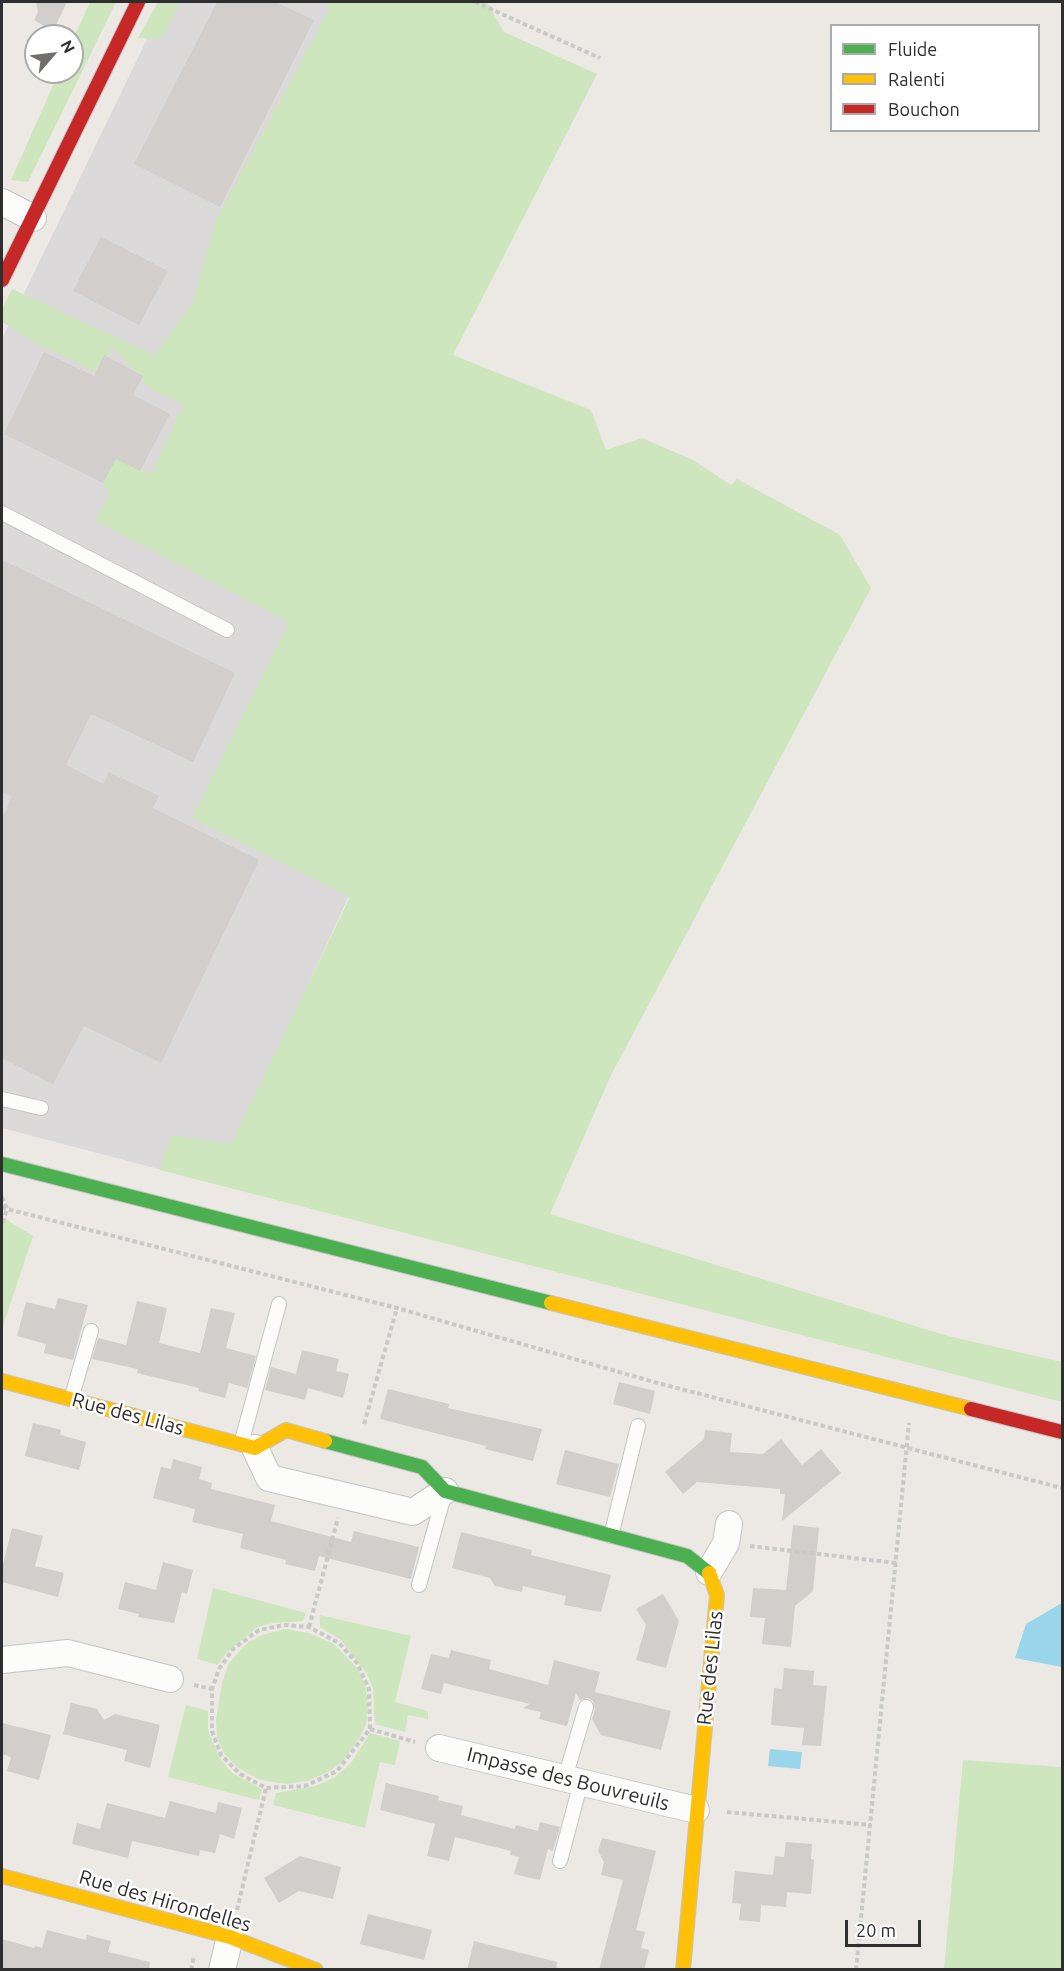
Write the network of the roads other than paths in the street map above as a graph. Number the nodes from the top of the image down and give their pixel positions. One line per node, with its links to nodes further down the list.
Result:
1 (138, 2): 3 (street)
2 (2, 202): 3 (street)
3 (33, 218): 4 (street)
4 (2, 280)
5 (2, 513): 6 (lane)
6 (227, 630)
7 (2, 1099): 8 (lane)
8 (41, 1108)
9 (2, 1164): 15 (street)
10 (279, 1304): 16 (lane)
11 (91, 1331): 13 (lane)
12 (2, 1381): 13 (street, Rue des Lilas)
13 (71, 1399): 16 (street, Rue des Lilas)
14 (638, 1426): 19 (lane)
15 (1062, 1432)
16 (248, 1446): 17 (street); 17 (street)
17 (445, 1491): 19 (street); 21 (lane)
18 (727, 1533): 20 (street)
19 (611, 1536): 20 (street)
20 (709, 1572): 27 (street, Rue des Lilas)
21 (419, 1585)
22 (2, 1660): 23 (street)
23 (170, 1679)
24 (586, 1707): 26 (lane)
25 (439, 1748): 26 (street, Impasse des Bouvreuils)
26 (573, 1780): 27 (street, Impasse des Bouvreuils); 28 (lane)
27 (696, 1810): 33 (street, Rue des Lilas)
28 (560, 1861)
29 (2, 1876): 30 (street, Rue des Hirondelles)
30 (230, 1936): 31 (street); 32 (street, Rue des Hirondelles)
31 (222, 1970)
32 (316, 1970)
33 (683, 1970)

